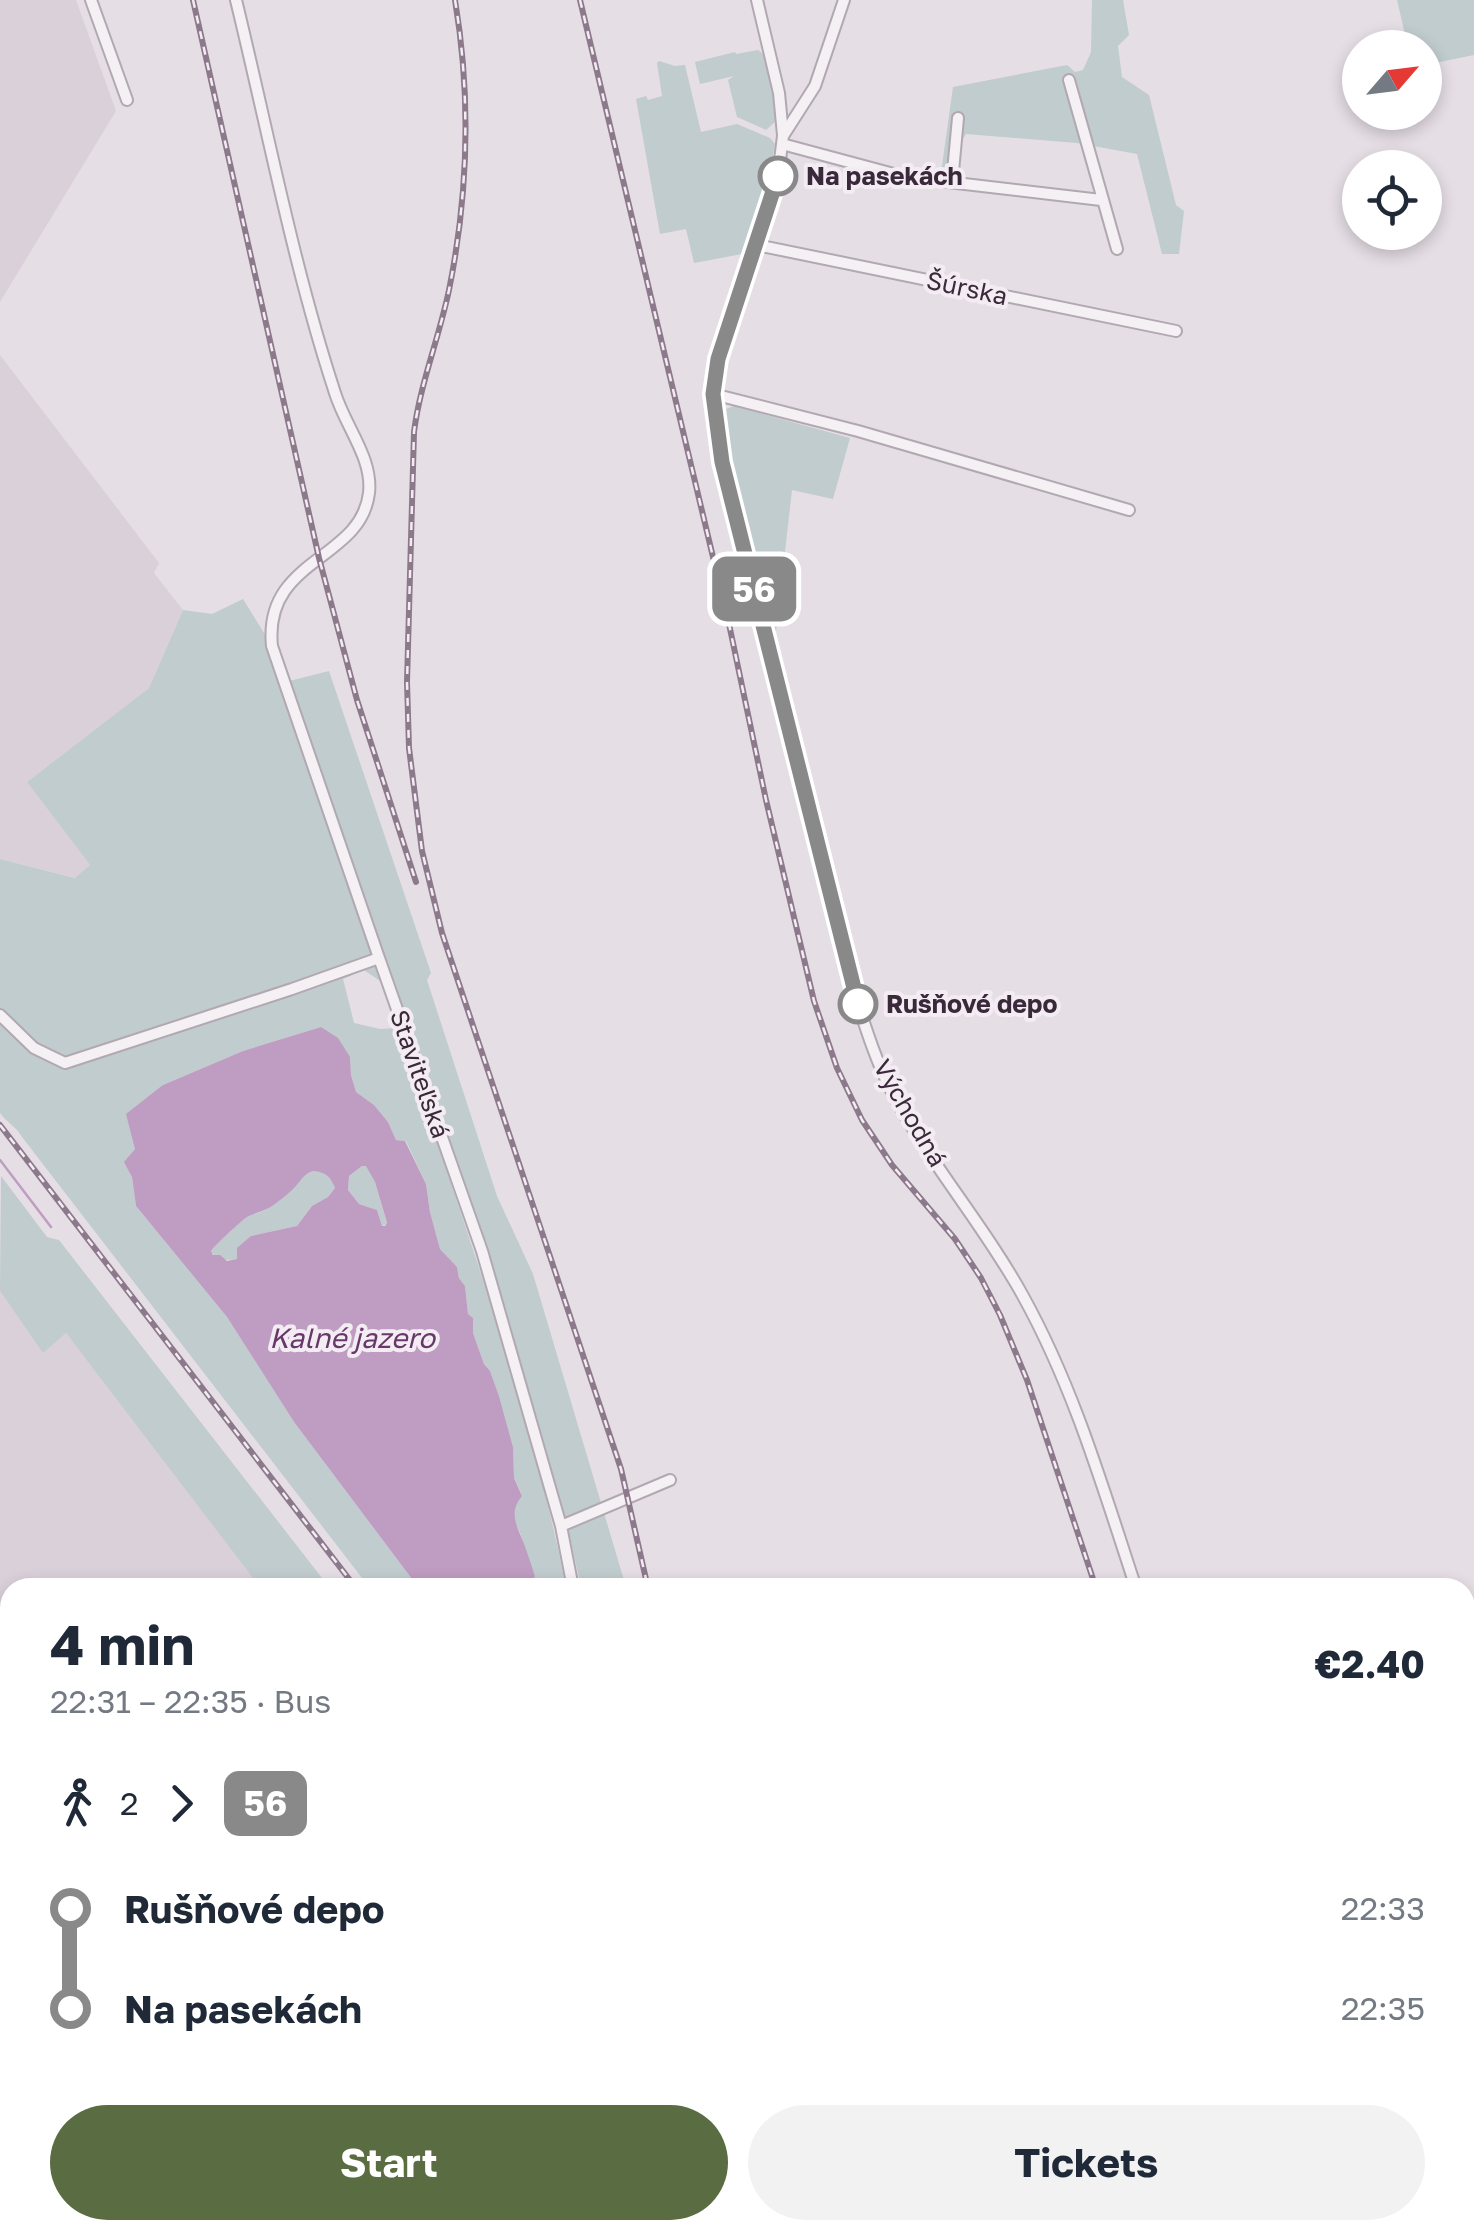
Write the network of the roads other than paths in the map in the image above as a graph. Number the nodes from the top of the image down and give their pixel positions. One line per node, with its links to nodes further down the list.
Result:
1 (91, 0): 6 (street)
2 (236, 0): 16 (street, Staviteľská)
3 (757, 0): 8 (street)
4 (844, 0): 8 (street, Východná)
5 (1069, 80): 10 (street)
6 (126, 100)
7 (958, 118): 9 (street)
8 (782, 140): 9 (street); 11 (street, Východná)
9 (952, 182): 10 (street)
10 (1102, 200): 12 (street)
11 (757, 245): 13 (street, Šúrska); 14 (street, Východná)
12 (1116, 248)
13 (1176, 331)
14 (713, 394): 15 (street); 21 (street, Východná)
15 (1129, 510)
16 (379, 958): 17 (street); 19 (street, Staviteľská)
17 (0, 1014)
18 (670, 1480): 19 (street)
19 (561, 1526): 20 (street, Staviteľská)
20 (571, 1578)
21 (1133, 1578)

